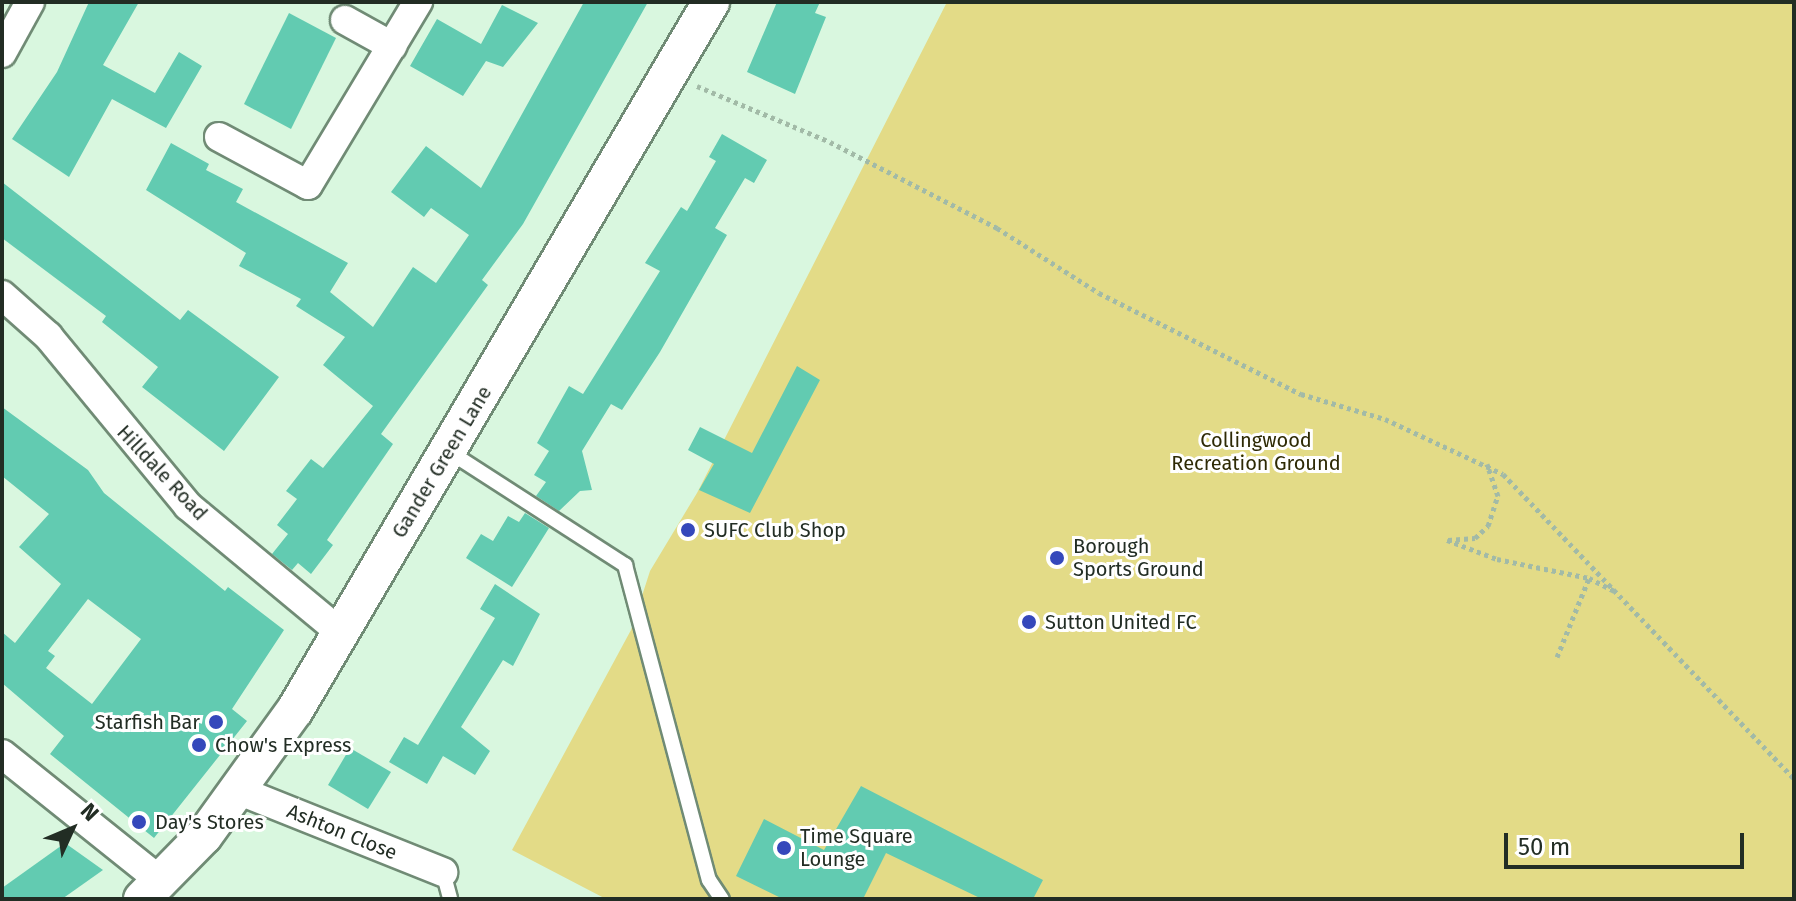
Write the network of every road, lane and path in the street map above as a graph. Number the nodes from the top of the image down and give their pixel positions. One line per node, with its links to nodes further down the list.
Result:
1 (30, 2): 6 (street)
2 (418, 2): 5 (street)
3 (711, 2): 10 (street, Gander Green Lane)
4 (345, 20): 5 (street)
5 (392, 46): 8 (street)
6 (2, 53)
7 (703, 90): 11 (path)
8 (219, 137)
9 (2, 295): 14 (street, Hilldale Road)
10 (448, 450): 14 (street, Gander Green Lane); 21 (lane)
11 (1487, 464): 12 (path); 13 (path)
12 (1589, 578): 13 (path); 15 (path)
13 (1619, 593): 17 (path)
14 (341, 633): 18 (street, Gander Green Lane)
15 (1557, 657)
16 (2, 754): 20 (street)
17 (1794, 779)
18 (240, 791): 19 (street, Ashton Close); 20 (street, Gander Green Lane)
19 (447, 886)
20 (152, 891)
21 (722, 899)

